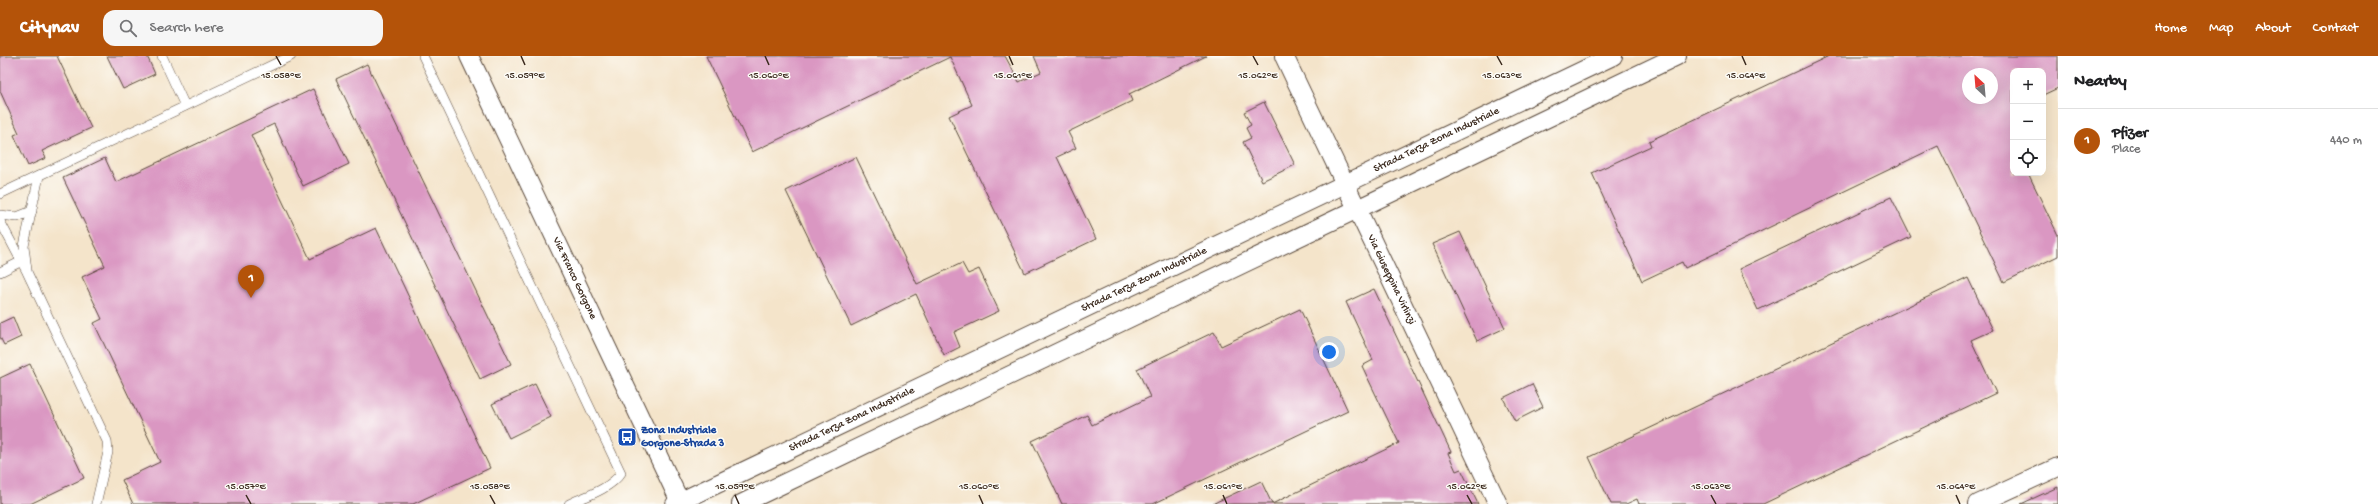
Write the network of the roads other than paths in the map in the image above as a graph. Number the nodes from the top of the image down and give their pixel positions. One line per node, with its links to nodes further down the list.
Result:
1 (162, 56): 8 (lane)
2 (291, 56): 8 (lane)
3 (423, 56): 22 (lane)
4 (469, 56): 20 (street, Via Franco Gorgone)
5 (1284, 56): 10 (street, Via Giuseppina Virlinzi)
6 (1613, 56): 10 (street, Strada Terza Zona Industriale)
7 (1677, 56): 12 (street)
8 (185, 106): 9 (lane)
9 (39, 176): 11 (lane); 13 (lane)
10 (1345, 184): 12 (street, Via Giuseppina Virlinzi); 20 (street, Strada Terza Zona Industriale)
11 (0, 194)
12 (1358, 208): 23 (street); 24 (street, Via Giuseppina Virlinzi)
13 (32, 211): 14 (lane); 18 (lane)
14 (0, 215)
15 (0, 221): 16 (lane)
16 (20, 262): 17 (lane); 18 (lane)
17 (0, 272)
18 (27, 272): 21 (lane)
19 (2058, 466): 25 (street)
20 (679, 503)
21 (96, 504)
22 (569, 504)
23 (741, 504)
24 (1498, 504)
25 (1978, 504)

